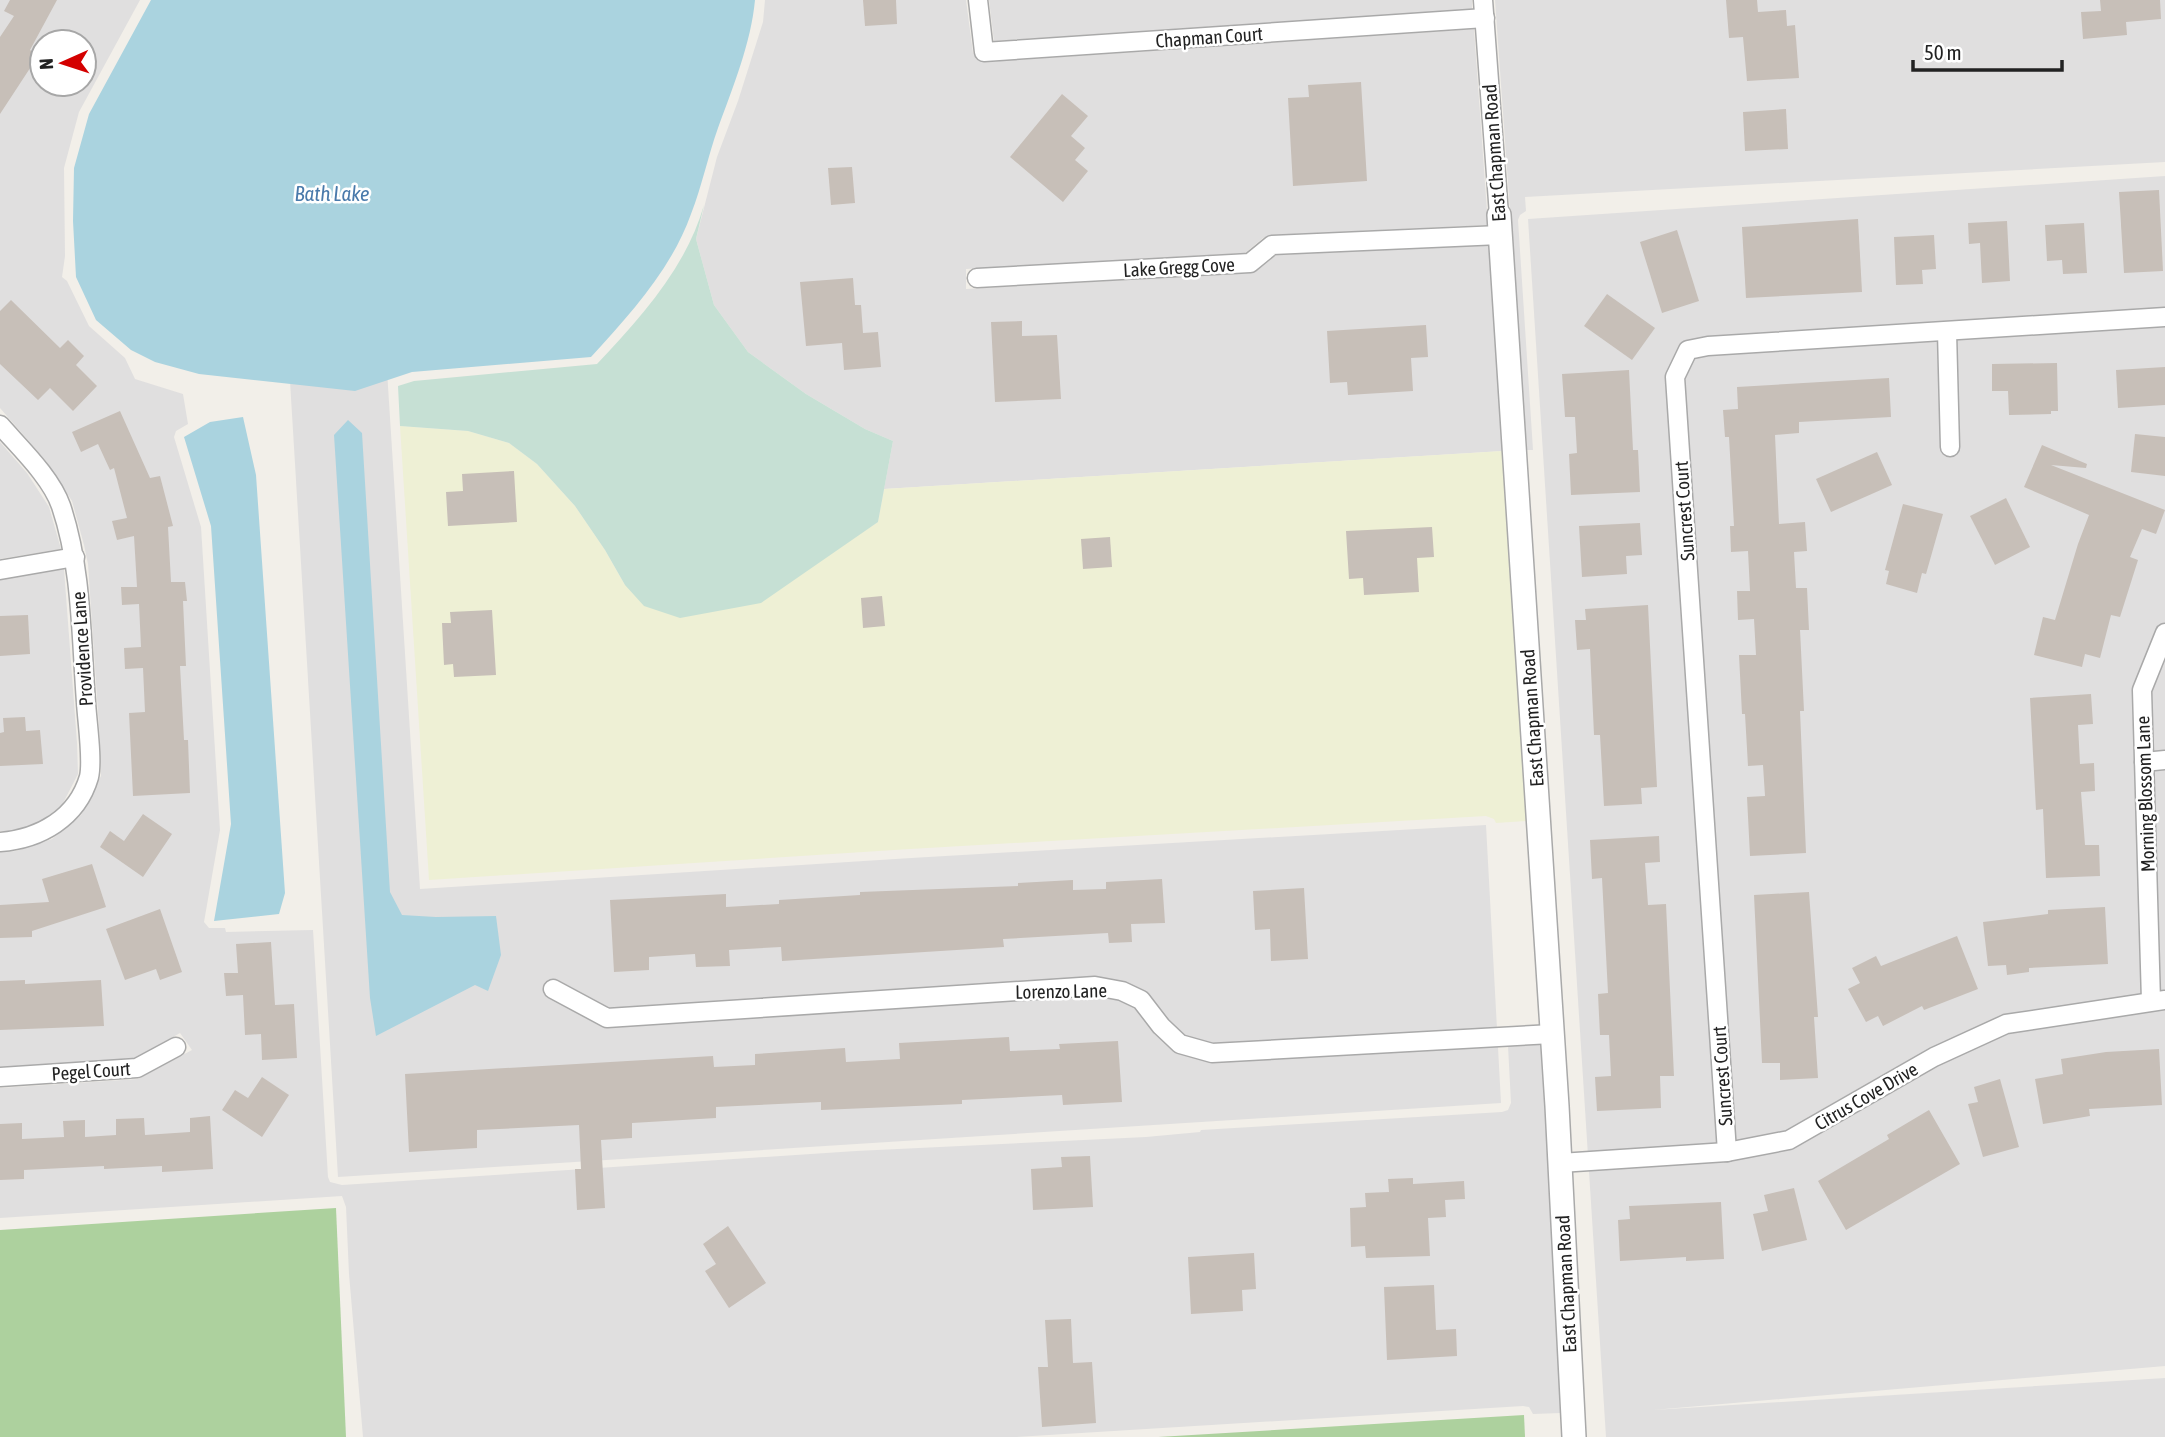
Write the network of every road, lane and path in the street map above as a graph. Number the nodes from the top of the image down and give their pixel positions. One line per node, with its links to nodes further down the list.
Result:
1 (978, 0): 3 (street, Chapman Court)
2 (1483, 0): 3 (street, East Chapman Road)
3 (1485, 18): 4 (street, East Chapman Road)
4 (1500, 225): 5 (street, Lake Gregg Cove); 18 (street, East Chapman Road)
5 (977, 278)
6 (2165, 317): 7 (street, Suncrest Court)
7 (1947, 332): 9 (street); 21 (street, Suncrest Court)
8 (0, 425): 10 (street, Providence Lane)
9 (1950, 447)
10 (75, 557): 11 (street); 15 (street, Providence Lane)
11 (0, 570)
12 (2165, 633): 14 (street, Morning Blossom Lane)
13 (2165, 760): 14 (street)
14 (2144, 762): 17 (street, Morning Blossom Lane)
15 (0, 842)
16 (553, 989): 18 (street, Lorenzo Lane)
17 (2158, 1000): 21 (street, Citrus Cove Drive)
18 (1552, 1034): 22 (street, East Chapman Road)
19 (176, 1047): 20 (street, Pegel Court)
20 (0, 1077)
21 (1727, 1152): 22 (street, Citrus Cove Drive)
22 (1560, 1163): 23 (street, East Chapman Road)
23 (1574, 1437)

